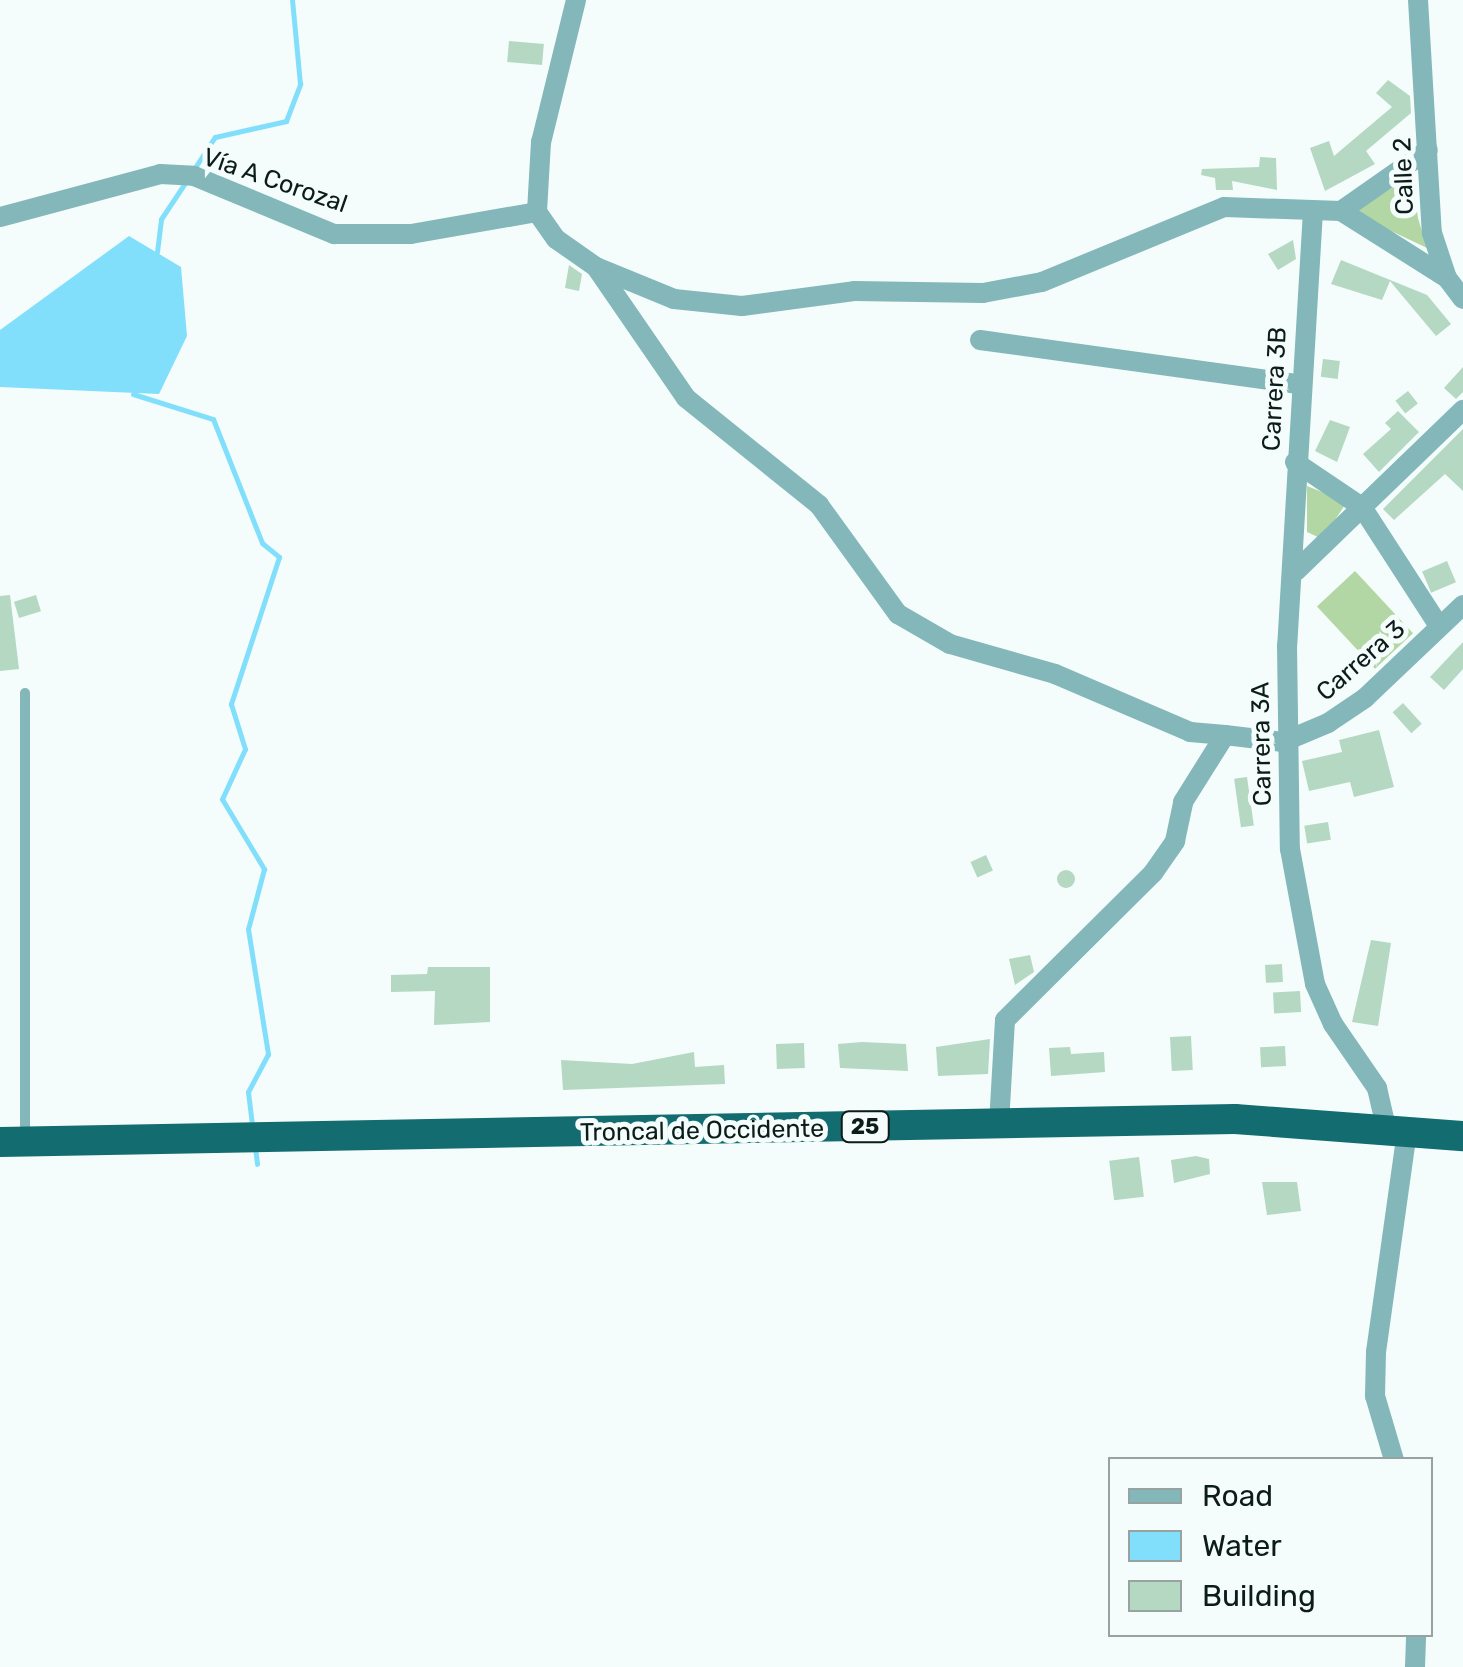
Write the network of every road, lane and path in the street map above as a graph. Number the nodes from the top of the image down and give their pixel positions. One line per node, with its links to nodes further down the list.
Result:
1 (576, 0): 6 (street)
2 (1418, 0): 3 (street, Calle 2)
3 (1428, 150): 5 (street); 9 (street, Calle 2)
4 (1314, 211): 5 (street); 8 (street); 12 (street, Carrera 3B)
5 (1341, 211): 9 (street)
6 (537, 212): 7 (street, Vía A Corozal); 8 (street)
7 (0, 217)
8 (596, 267): 20 (street)
9 (1447, 278): 10 (street, Calle 2)
10 (1463, 299)
11 (980, 340): 12 (street)
12 (1298, 384): 14 (street, Carrera 3B)
13 (1463, 410): 15 (street)
14 (1296, 462): 15 (street); 16 (street, Carrera 3B)
15 (1362, 507): 16 (street); 18 (street)
16 (1296, 571): 21 (street, Carrera 3A)
17 (1463, 604): 18 (street, Carrera 3)
18 (1439, 626): 21 (street, Carrera 3)
19 (26, 693): 25 (lane)
20 (1225, 735): 21 (street); 22 (street)
21 (1284, 742): 23 (street, Carrera 3A)
22 (999, 1124): 23 (highway, Troncal de Occidente / 25); 25 (highway, Troncal de Occidente / 25)
23 (1396, 1129): 24 (highway, Troncal de Occidente / 25); 26 (street)
24 (1463, 1136)
25 (12, 1142)
26 (1393, 1457)
27 (1416, 1637): 28 (street)
28 (1415, 1667)

